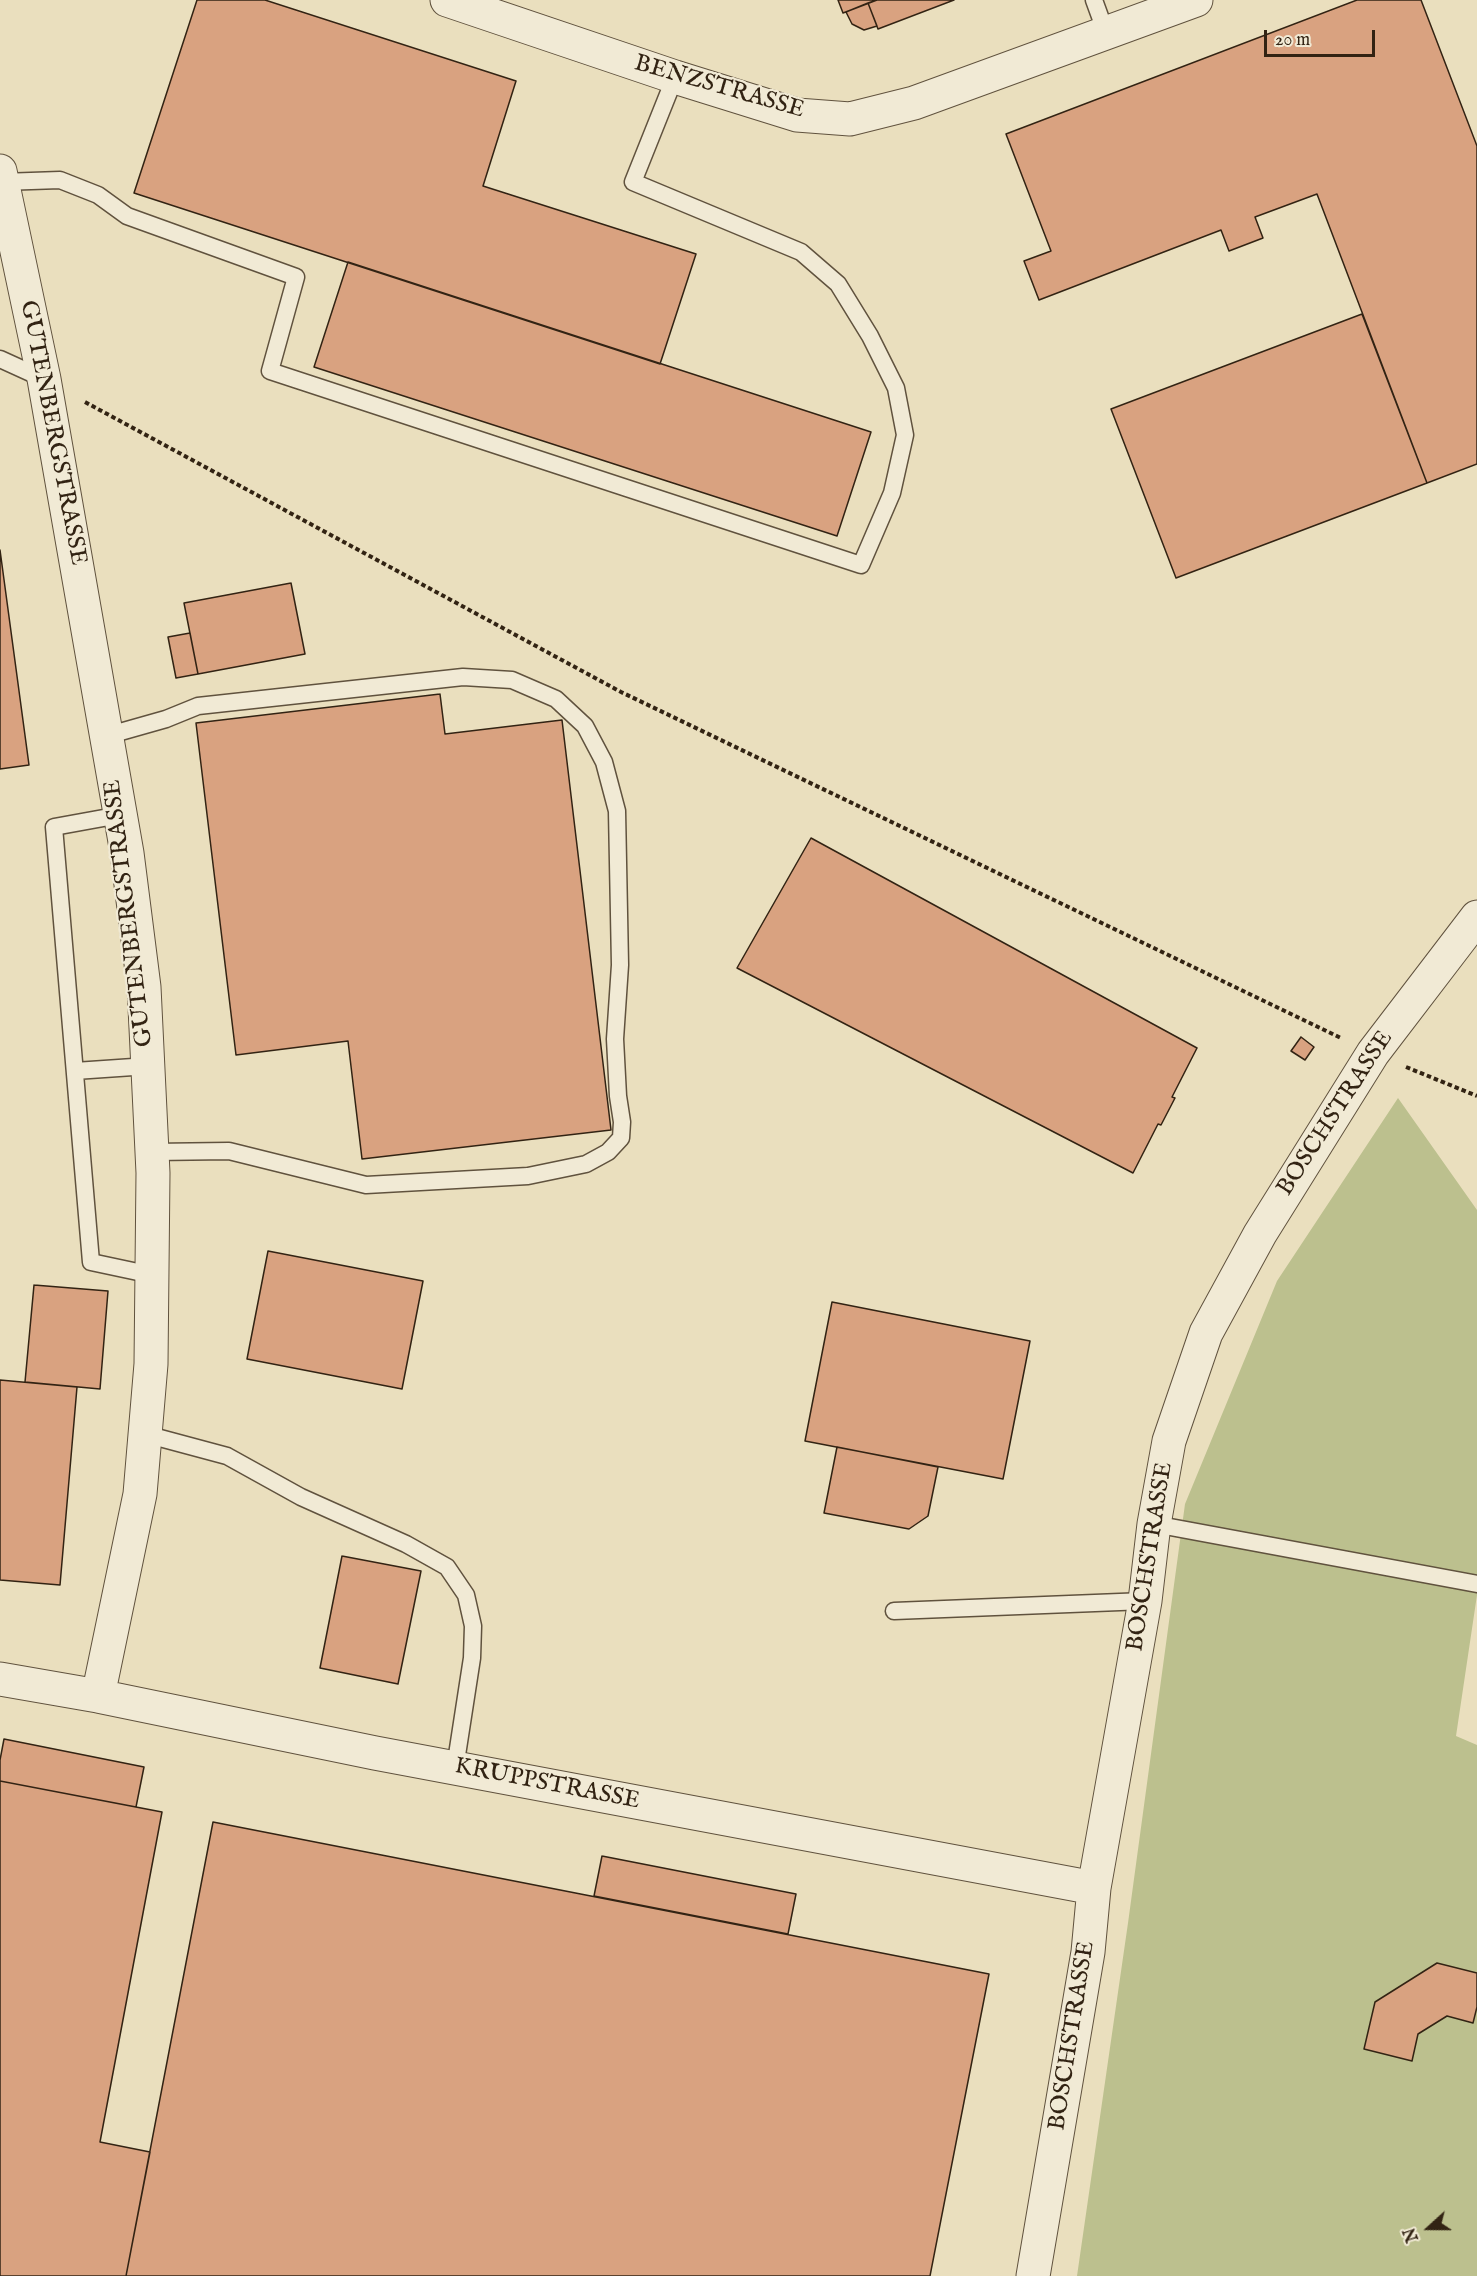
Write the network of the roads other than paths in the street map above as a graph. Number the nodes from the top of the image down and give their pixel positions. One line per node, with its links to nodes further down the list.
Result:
1 (447, 0): 5 (street, BENZSTRASSE)
2 (1094, 0): 4 (lane)
3 (1196, 0): 4 (street, BENZSTRASSE)
4 (1106, 33): 5 (street, BENZSTRASSE)
5 (675, 77): 6 (lane)
6 (1, 176): 8 (street, GUTENBERGSTRASSE)
7 (0, 359): 8 (lane)
8 (44, 379): 9 (street, GUTENBERGSTRASSE)
9 (106, 736): 10 (street, GUTENBERGSTRASSE); 14 (lane)
10 (120, 815): 12 (street, GUTENBERGSTRASSE); 13 (lane)
11 (1477, 917): 17 (street, BOSCHSTRASSE)
12 (148, 1066): 13 (lane); 14 (street, GUTENBERGSTRASSE)
13 (75, 1071): 15 (lane)
14 (153, 1152): 15 (street, GUTENBERGSTRASSE)
15 (152, 1275): 16 (street, GUTENBERGSTRASSE)
16 (146, 1434): 22 (street, GUTENBERGSTRASSE); 23 (lane)
17 (1154, 1524): 18 (lane); 19 (street, BOSCHSTRASSE)
18 (1477, 1584)
19 (1145, 1601): 20 (lane); 24 (street, BOSCHSTRASSE)
20 (894, 1611)
21 (0, 1679): 22 (street, KRUPPSTRASSE)
22 (98, 1696): 23 (street, KRUPPSTRASSE)
23 (455, 1768): 24 (street, KRUPPSTRASSE)
24 (1094, 1888): 25 (street, BOSCHSTRASSE)
25 (1033, 2276)

